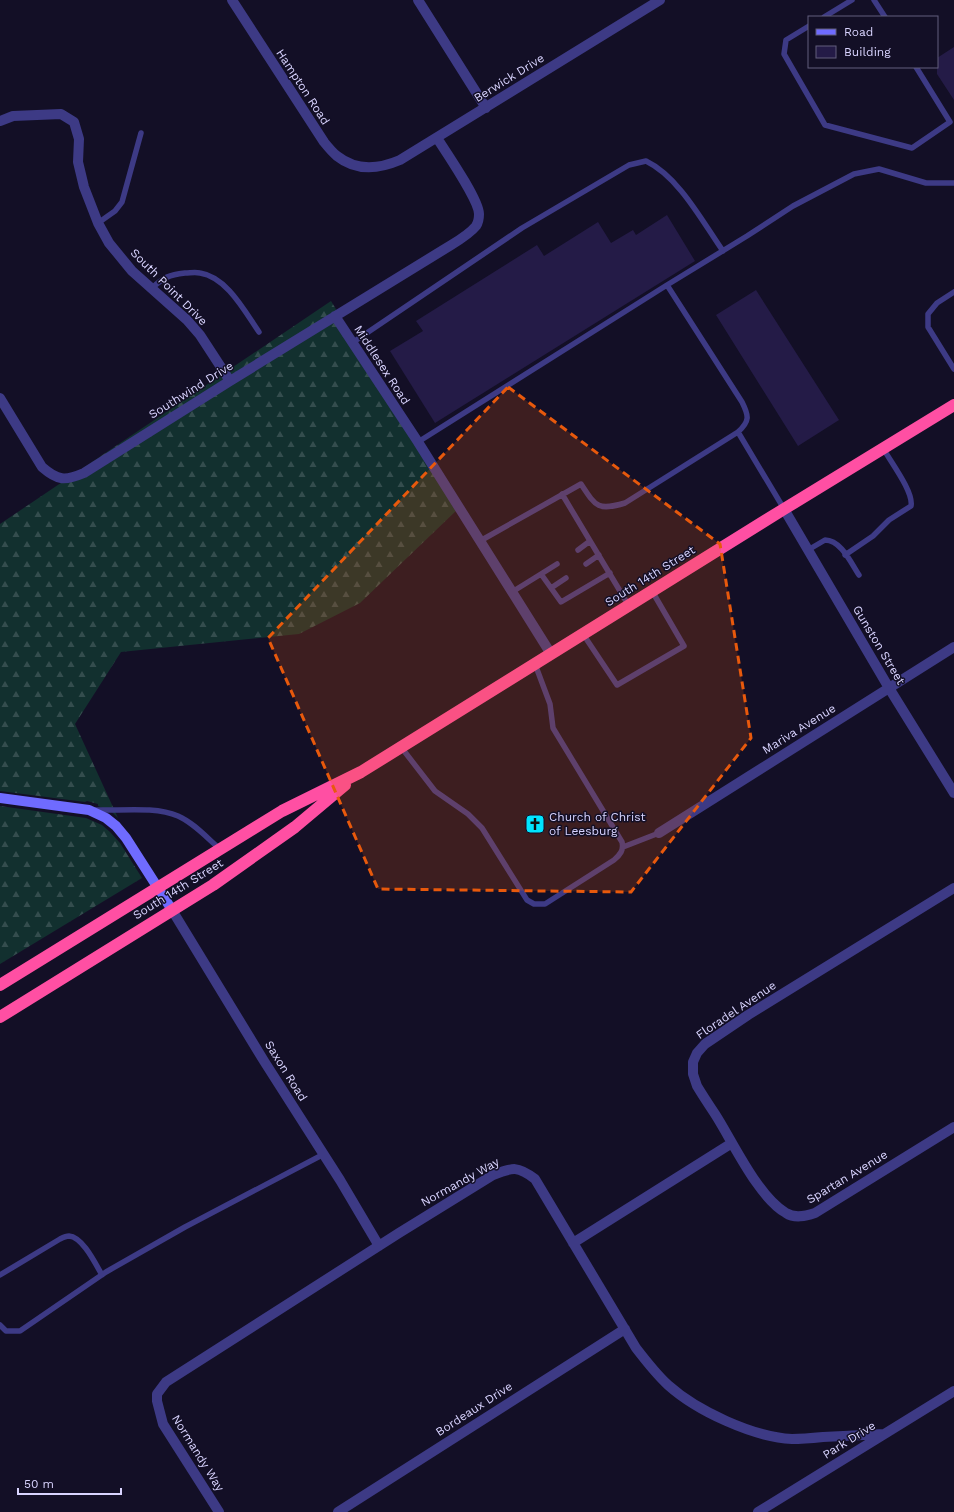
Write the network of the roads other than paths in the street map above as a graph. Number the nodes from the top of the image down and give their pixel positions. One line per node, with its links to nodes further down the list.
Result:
1 (232, 0): 14 (street, Hampton Road)
2 (418, 0): 10 (street)
3 (660, 0): 10 (street, Berwick Drive)
4 (852, 0): 6 (lane)
5 (874, 0): 7 (lane)
6 (826, 16)
7 (884, 16)
8 (808, 27): 9 (lane)
9 (917, 68)
10 (486, 108): 13 (street, Berwick Drive)
11 (0, 121): 16 (street, South Point Drive)
12 (141, 133): 16 (lane)
13 (437, 138): 14 (street, Berwick Drive); 21 (street)
14 (368, 168)
15 (954, 183): 17 (lane)
16 (98, 223): 19 (street, South Point Drive)
17 (723, 251): 18 (lane); 23 (lane)
18 (667, 284): 28 (lane); 29 (lane)
19 (152, 288): 22 (lane); 25 (street, South Point Drive)
20 (954, 292): 24 (lane)
21 (335, 316): 23 (street, Middlesex Road); 25 (street, Southwind Drive)
22 (259, 332)
23 (352, 343): 29 (street, Middlesex Road)
24 (954, 369)
25 (230, 380): 26 (street, Southwind Drive)
26 (0, 398)
27 (954, 405): 30 (highway, South 14th Street)
28 (738, 432): 31 (lane); 32 (lane)
29 (418, 442): 33 (street, Middlesex Road)
30 (883, 448): 32 (highway, South 14th Street); 38 (lane)
31 (562, 494): 33 (lane); 34 (lane)
32 (784, 509): 36 (street, Gunston Street); 46 (highway, South 14th Street)
33 (480, 541): 47 (street, Middlesex Road)
34 (590, 541): 35 (lane); 37 (lane)
35 (578, 550)
36 (808, 550): 38 (lane); 53 (street, Gunston Street)
37 (599, 555): 40 (lane); 41 (lane)
38 (845, 555): 43 (lane)
39 (557, 564): 42 (lane)
40 (586, 564)
41 (610, 573): 45 (lane); 48 (lane)
42 (541, 574): 45 (lane); 47 (lane)
43 (858, 575)
44 (566, 578): 45 (lane)
45 (551, 588)
46 (652, 591): 48 (highway, South 14th Street); 49 (lane)
47 (512, 592): 51 (street, Middlesex Road)
48 (629, 606): 49 (highway, South 14th Street)
49 (583, 634): 51 (highway, South 14th Street)
50 (954, 647): 53 (street, Mariva Avenue)
51 (551, 654): 52 (highway, South 14th Street)
52 (535, 664): 54 (highway, South 14th Street); 60 (lane)
53 (890, 688): 56 (street, Gunston Street); 59 (street, Mariva Avenue)
54 (401, 747): 55 (highway, South 14th Street); 60 (lane)
55 (361, 772): 61 (highway, South 14th Street); 64 (highway, South 14th Street)
56 (954, 793)
57 (0, 798): 58 (street)
58 (89, 810): 61 (lane); 62 (street)
59 (659, 833): 60 (lane)
60 (623, 847)
61 (221, 849): 62 (highway, South 14th Street)
62 (157, 887): 64 (street); 65 (highway, South 14th Street)
63 (954, 888): 68 (street, Floradel Avenue)
64 (172, 910): 66 (highway, South 14th Street); 69 (street, Saxon Road)
65 (0, 985)
66 (0, 1017)
67 (954, 1127): 68 (street, Spartan Avenue)
68 (732, 1143): 70 (street)
69 (324, 1154): 71 (street, Saxon Road); 73 (lane)
70 (573, 1243): 71 (street, Normandy Way); 75 (street, Normandy Way)
71 (379, 1246): 78 (street, Normandy Way)
72 (0, 1275): 73 (lane)
73 (102, 1275): 74 (lane)
74 (0, 1325)
75 (625, 1329): 77 (street, Normandy Way); 79 (street, Bordeaux Drive)
76 (954, 1391): 77 (street, Park Drive)
77 (884, 1434): 80 (street, Park Drive)
78 (219, 1512)
79 (338, 1512)
80 (758, 1512)

